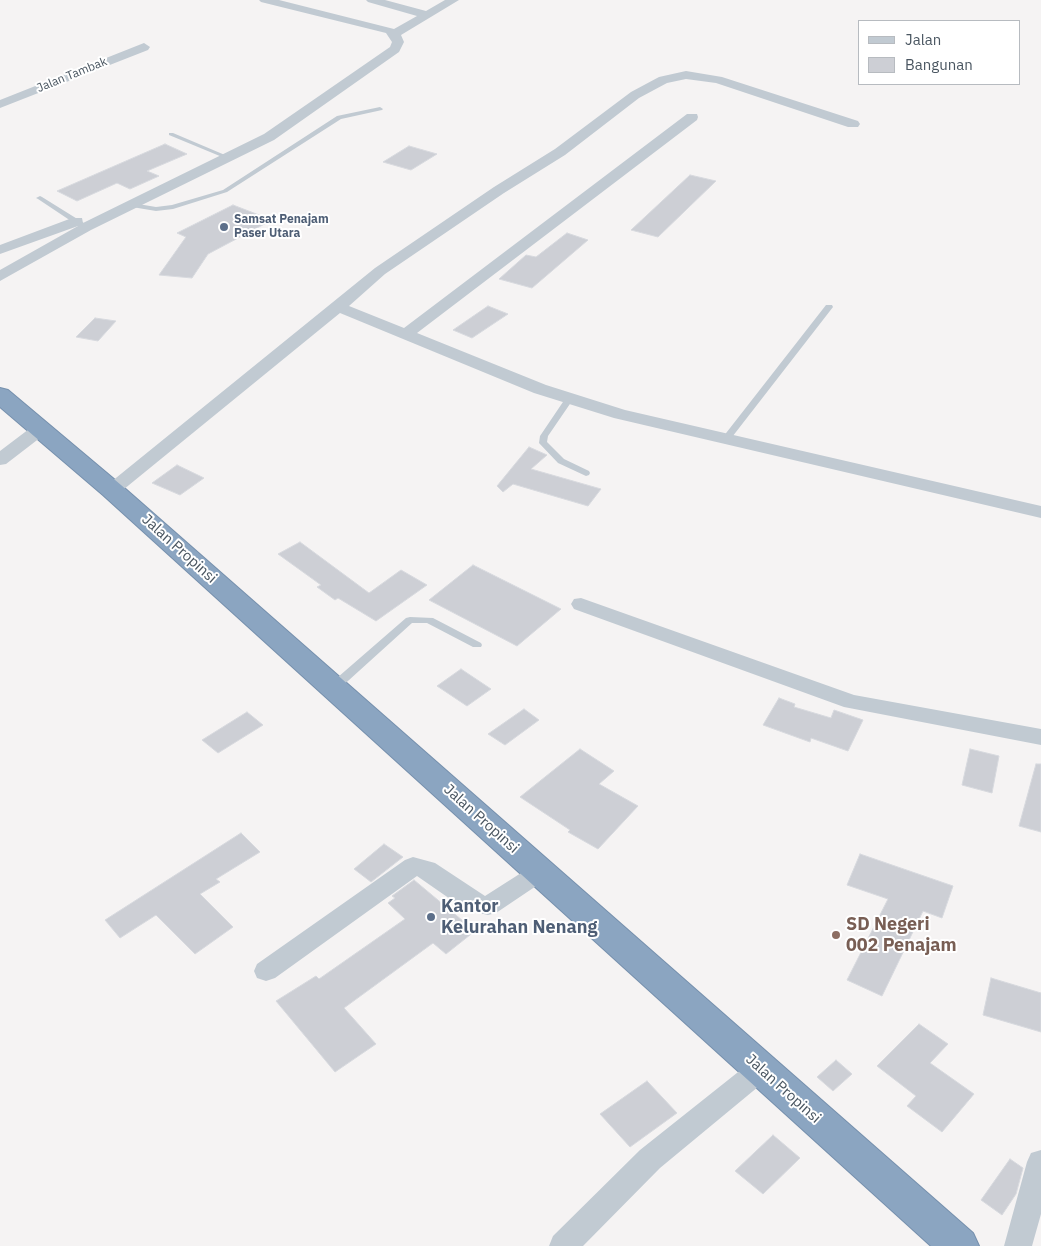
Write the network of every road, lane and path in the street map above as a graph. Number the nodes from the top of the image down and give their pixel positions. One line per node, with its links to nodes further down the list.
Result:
1 (264, 0): 5 (street)
2 (372, 0): 4 (street)
3 (453, 0): 4 (street)
4 (428, 14): 5 (street)
5 (394, 34): 12 (street)
6 (144, 47): 7 (street, Jalan Tambak)
7 (0, 104)
8 (380, 109): 14 (lane)
9 (692, 117): 20 (street)
10 (853, 124): 18 (street)
11 (171, 134): 12 (lane)
12 (229, 158): 14 (street)
13 (40, 198): 15 (lane)
14 (132, 205): 15 (street)
15 (81, 224): 16 (street); 17 (street)
16 (0, 250)
17 (0, 276)
18 (338, 307): 20 (street); 27 (street)
19 (829, 307): 24 (lane)
20 (405, 335): 22 (street)
21 (0, 395): 23 (highway, Jalan Propinsi)
22 (570, 398): 24 (street); 26 (lane)
23 (39, 430): 25 (street); 27 (highway, Jalan Propinsi)
24 (726, 439): 28 (street)
25 (0, 460)
26 (586, 473)
27 (112, 490): 31 (highway, Jalan Propinsi)
28 (1041, 512)
29 (581, 604): 32 (street)
30 (477, 645): 31 (lane)
31 (334, 688): 33 (highway, Jalan Propinsi)
32 (1041, 737)
33 (540, 872): 34 (street); 35 (highway, Jalan Propinsi)
34 (266, 971)
35 (761, 1069): 37 (street); 38 (highway, Jalan Propinsi)
36 (1041, 1162): 39 (street)
37 (563, 1246)
38 (959, 1246)
39 (1018, 1246)

